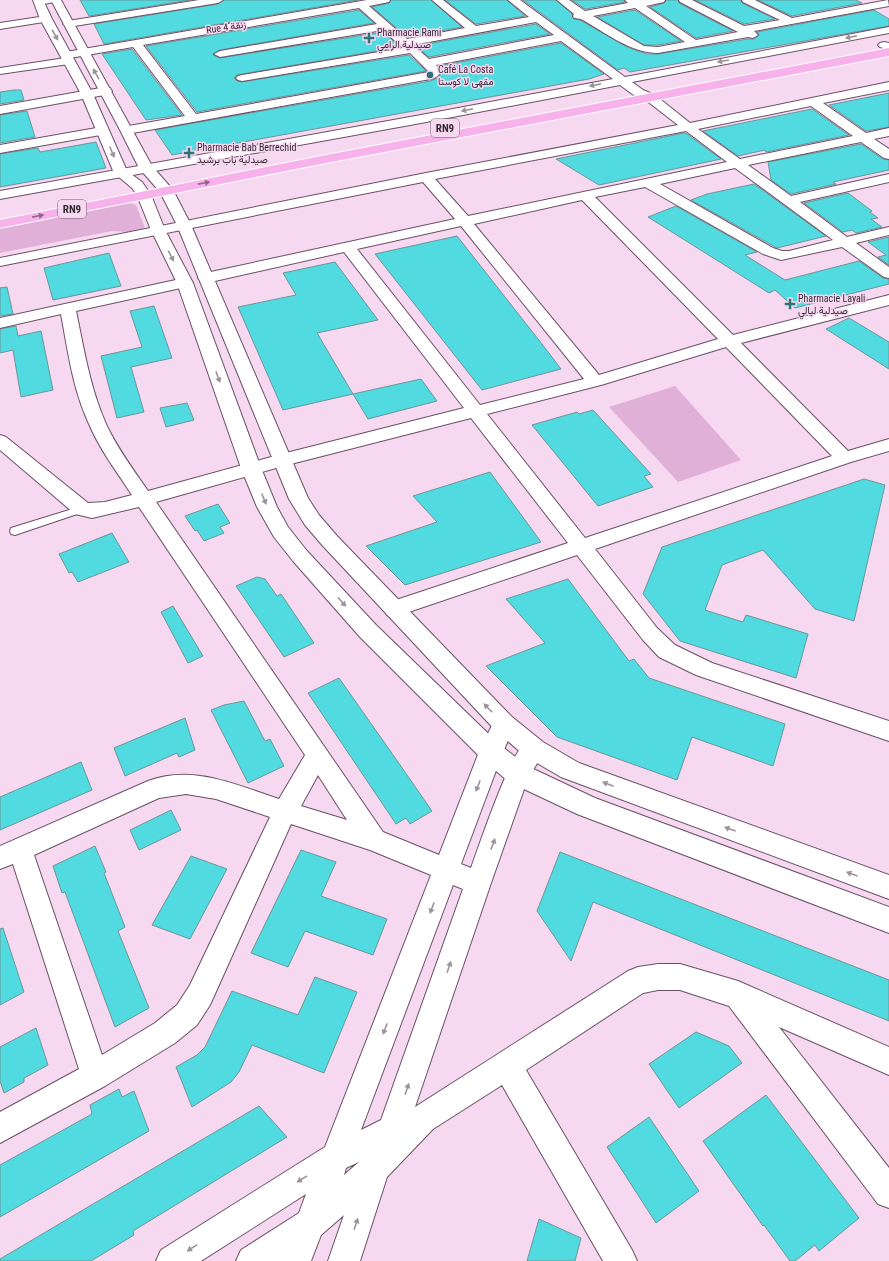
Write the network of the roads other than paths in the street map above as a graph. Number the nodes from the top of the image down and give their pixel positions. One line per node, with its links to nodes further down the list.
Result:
1 (56, 0): 24 (main road)
2 (218, 0): 24 (street)
3 (385, 0): 13 (street, Rue 4 زنقة)
4 (437, 0): 27 (street)
5 (513, 0): 21 (street)
6 (562, 0): 18 (street)
7 (660, 0): 11 (street)
8 (684, 0): 29 (street)
9 (747, 0): 23 (street)
10 (43, 1): 20 (main road)
11 (633, 2): 18 (street); 33 (street)
12 (889, 3): 16 (street)
13 (361, 4): 17 (street, Rue 4 زنقة); 26 (street)
14 (294, 5): 17 (street)
15 (825, 6): 16 (street)
16 (839, 12): 23 (street); 30 (street)
17 (303, 14): 28 (street, Rue 4 زنقة)
18 (583, 15): 19 (street); 33 (street)
19 (570, 17)
20 (46, 19): 25 (street); 39 (main road, one-way to 39)
21 (541, 20): 22 (street); 27 (street); 31 (street)
22 (557, 20)
23 (791, 21): 29 (street)
24 (68, 24): 37 (main road)
25 (0, 26)
26 (384, 26): 34 (street); 38 (street)
27 (474, 30): 34 (street)
28 (202, 31): 32 (street, Rue 4 زنقة); 38 (street)
29 (745, 31): 33 (street); 36 (street)
30 (883, 31): 36 (street, one-way to 36)
31 (562, 37): 40 (street); 43 (street)
32 (135, 42): 37 (street, Rue 4 زنقة); 52 (street)
33 (694, 43)
34 (407, 46): 40 (street); 42 (street)
35 (888, 47): 46 (highway, RN9); 48 (highway, RN9)
36 (784, 50): 43 (street, one-way to 43)
37 (83, 51): 39 (street, Rue 4 زنقة); 45 (main road, one-way to 37)
38 (220, 54): 42 (street)
39 (68, 58): 41 (street, Rue 4 زنقة); 47 (main road)
40 (426, 63): 50 (street)
41 (0, 70)
42 (242, 78): 50 (street)
43 (621, 80): 46 (street); 61 (street, one-way to 61)
44 (889, 86): 49 (street)
45 (106, 90): 47 (street); 54 (main road)
46 (638, 93): 48 (street); 66 (highway, RN9)
47 (87, 94): 51 (street); 55 (main road)
48 (651, 98): 53 (street); 66 (highway, RN9, one-way to 48)
49 (812, 101): 53 (street); 57 (street)
50 (262, 105): 52 (street)
51 (0, 110)
52 (193, 118): 54 (street)
53 (688, 127): 60 (street); 63 (street)
54 (127, 130): 61 (main road)
55 (102, 131): 58 (street); 62 (main road, one-way to 62)
56 (889, 132): 57 (street)
57 (863, 137): 59 (street); 60 (street)
58 (0, 149)
59 (889, 155)
60 (738, 163): 65 (street); 69 (street)
61 (146, 168): 62 (street); 66 (main road)
62 (121, 173): 66 (main road); 67 (street)
63 (426, 176): 71 (street); 73 (street)
64 (889, 178): 69 (street)
65 (647, 182): 68 (street); 76 (street)
66 (151, 188): 70 (highway, RN9); 72 (highway, RN9, one-way to 66); 73 (main road); 74 (main road)
67 (0, 195)
68 (585, 195): 71 (street); 84 (street)
69 (788, 201): 76 (street)
70 (8, 210)
71 (464, 221): 77 (street); 85 (street)
72 (0, 224)
73 (184, 225): 74 (street); 80 (main road)
74 (158, 230): 78 (street); 80 (main road, one-way to 80)
75 (889, 231): 76 (street)
76 (844, 242): 79 (street)
77 (348, 248): 80 (street); 86 (street)
78 (0, 262)
79 (889, 274)
80 (195, 280): 82 (street); 90 (main road); 91 (main road, one-way to 91)
81 (889, 300): 84 (street)
82 (68, 308): 83 (street); 92 (street)
83 (0, 323)
84 (730, 342): 85 (street); 89 (street)
85 (595, 381): 86 (street)
86 (478, 412): 90 (street); 95 (street)
87 (0, 441): 93 (street)
88 (889, 445): 89 (street)
89 (845, 458): 95 (street)
90 (282, 460): 91 (street); 96 (main road)
91 (251, 468): 92 (street); 100 (main road, one-way to 100)
92 (143, 499): 93 (street); 101 (street)
93 (82, 509): 94 (lane)
94 (15, 531)
95 (581, 547): 96 (street); 98 (street)
96 (394, 609): 97 (main road, one-way to 96)
97 (504, 724): 99 (main road); 100 (street)
98 (889, 731)
99 (534, 749): 102 (street); 108 (main road, one-way to 99)
100 (491, 752): 102 (main road); 106 (street, one-way to 106)
101 (317, 755): 103 (street); 104 (street)
102 (518, 774): 107 (street, one-way to 102); 109 (main road)
103 (285, 811): 104 (street); 105 (street); 113 (street)
104 (374, 840): 106 (street)
105 (10, 853): 113 (street)
106 (446, 870): 107 (street); 117 (street, one-way to 117)
107 (478, 883): 116 (street, one-way to 107)
108 (889, 887)
109 (889, 920)
110 (738, 995): 111 (street); 112 (street); 119 (street)
111 (889, 1061)
112 (507, 1066): 114 (street); 125 (street)
113 (95, 1076): 115 (street)
114 (423, 1119): 116 (street); 118 (street)
115 (0, 1128)
116 (393, 1128): 117 (street); 118 (street)
117 (335, 1158): 120 (street); 121 (street, one-way to 121)
118 (375, 1168): 120 (street); 124 (street, one-way to 118)
119 (886, 1183)
120 (310, 1224): 122 (street); 123 (street)
121 (172, 1261)
122 (252, 1261)
123 (295, 1261)
124 (344, 1261)
125 (621, 1261)

